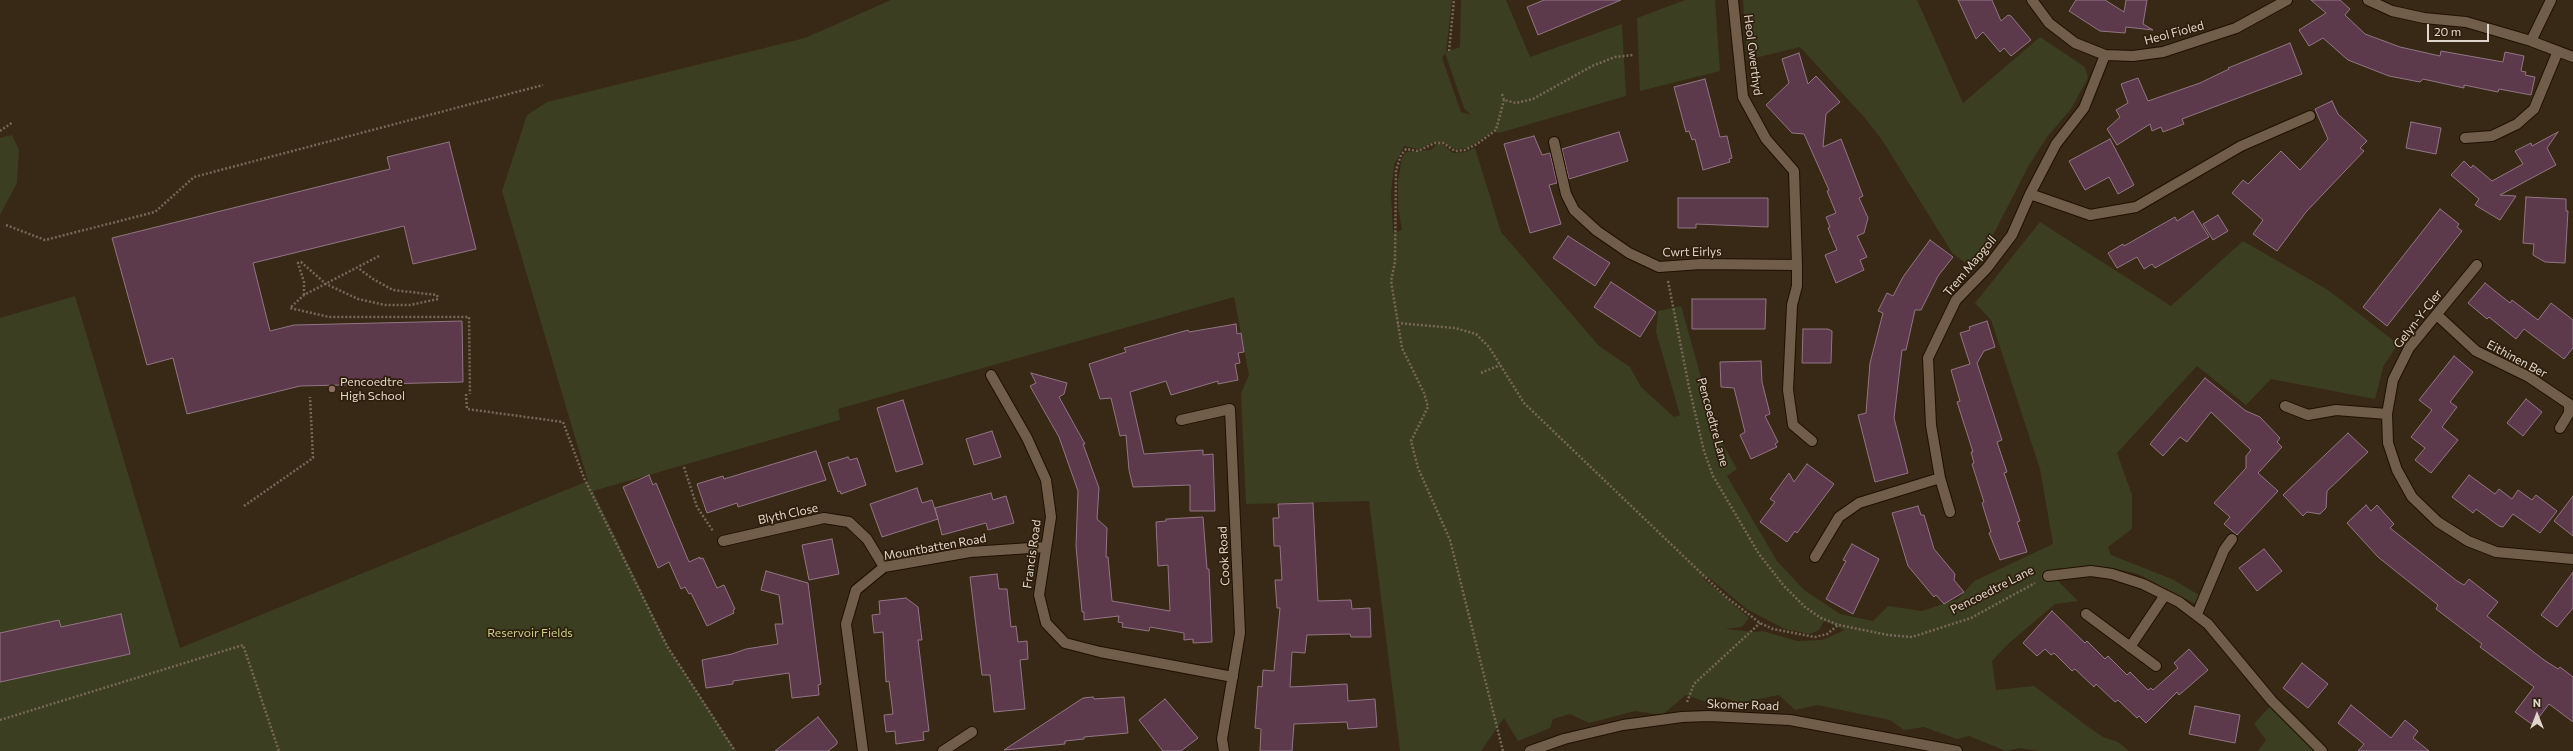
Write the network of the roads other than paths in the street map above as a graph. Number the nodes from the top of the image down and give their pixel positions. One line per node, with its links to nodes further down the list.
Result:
1 (1733, 0): 14 (street, Heol Gwerthyd)
2 (2032, 0): 8 (street, Heol Fioled)
3 (2286, 0): 8 (street, Heol Fioled)
4 (2368, 0): 6 (street)
5 (2551, 0): 6 (street)
6 (2531, 41): 7 (street)
7 (2558, 51): 9 (street); 11 (street)
8 (2106, 55): 13 (street, Trem Mapgoll)
9 (2573, 57)
10 (2310, 116): 13 (street)
11 (2465, 138)
12 (1554, 142): 14 (street, Cwrt Eirlys)
13 (2030, 194): 24 (street, Trem Mapgoll)
14 (1797, 265): 23 (street, Heol Gwerthyd)
15 (2477, 265): 16 (street, Gelyn-Y-Cler)
16 (2437, 315): 18 (street, Eithinen Ber); 20 (street, Gelyn-Y-Cler)
17 (991, 375): 28 (street, Francis Road)
18 (2571, 403): 22 (street, Eithinen Ber)
19 (2285, 406): 20 (street)
20 (2387, 414): 30 (street, Gelyn-Y-Cler)
21 (1181, 420): 38 (street, Cook Road)
22 (2560, 428)
23 (1812, 441)
24 (1940, 478): 25 (street, Trem Mapgoll); 29 (street)
25 (1950, 512)
26 (2232, 538): 35 (street)
27 (723, 541): 31 (street, Blyth Close)
28 (1046, 547): 31 (street, Mountbatten Road); 38 (street, Francis Road)
29 (1815, 557)
30 (2573, 559)
31 (884, 566): 40 (street, Mountbatten Road)
32 (2048, 576): 33 (street, Pencoedtre Lane)
33 (2165, 595): 35 (street, Pencoedtre Lane); 36 (street)
34 (2086, 614): 36 (street)
35 (2197, 614): 45 (street, Pencoedtre Lane)
36 (2130, 647): 37 (street)
37 (2156, 666)
38 (1233, 676): 42 (street, Cook Road)
39 (972, 732): 41 (street)
40 (862, 751)
41 (943, 751)
42 (1224, 751)
43 (1530, 751): 44 (street, Skomer Road)
44 (1956, 751)
45 (2322, 751)

